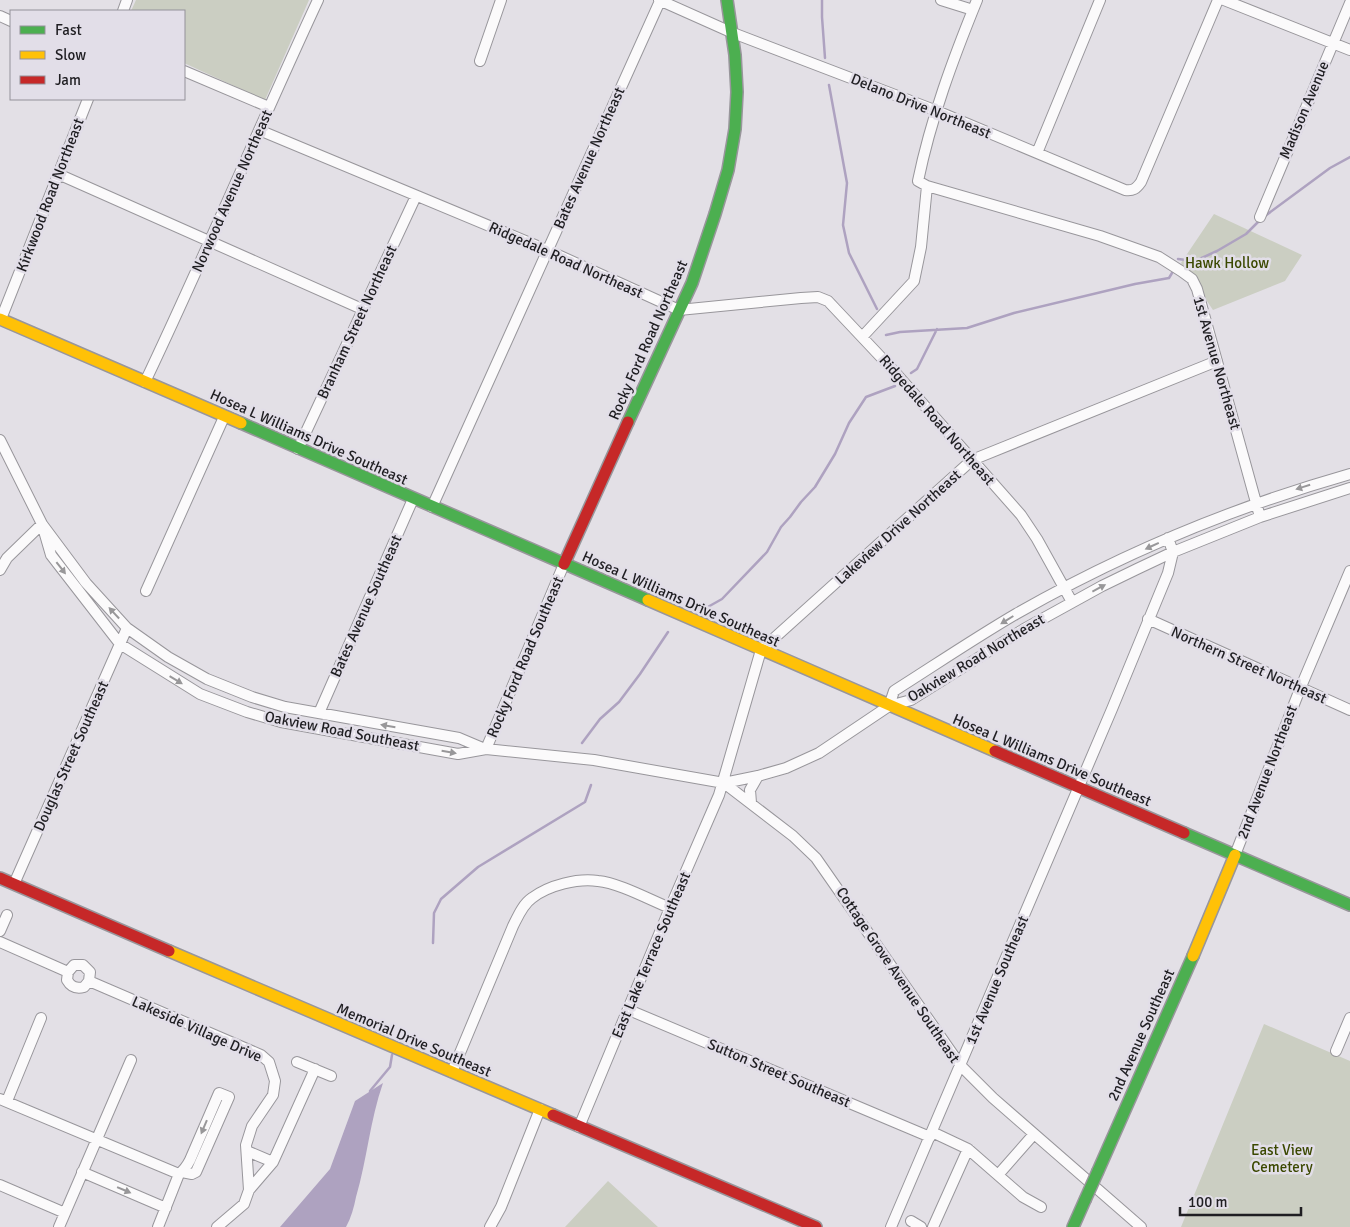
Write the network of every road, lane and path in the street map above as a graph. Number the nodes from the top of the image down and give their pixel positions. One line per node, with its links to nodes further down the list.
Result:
1 (318, 0): 18 (street, Norwood Avenue Northeast)
2 (501, 0): 15 (street)
3 (659, 0): 12 (street, Delano Drive Northeast); 27 (street, Bates Avenue Northeast)
4 (727, 0): 12 (street, Rocky Ford Road Northeast)
5 (940, 0): 11 (street)
6 (977, 0): 11 (street)
7 (1100, 0): 21 (street)
8 (1218, 0): 21 (street, Delano Drive Northeast)
9 (1224, 0): 13 (street)
10 (1350, 3): 13 (street, Madison Avenue)
11 (973, 10): 19 (street)
12 (733, 33): 19 (street, Delano Drive Northeast); 29 (street, Rocky Ford Road Northeast)
13 (1333, 43): 14 (street); 25 (street, Madison Avenue)
14 (1350, 50)
15 (480, 61)
16 (185, 71): 18 (street)
17 (88, 100): 22 (street, Kirkwood Road Northeast)
18 (269, 107): 20 (street, Norwood Avenue Northeast)
19 (937, 111): 21 (street, Delano Drive Northeast); 23 (street)
20 (259, 130): 24 (street, Ridgedale Road Northeast); 26 (street, Norwood Avenue Northeast)
21 (1037, 153)
22 (58, 174): 26 (street); 30 (street, Kirkwood Road Northeast)
23 (927, 186): 31 (street); 32 (street, 1st Avenue Northeast)
24 (416, 196): 27 (street, Ridgedale Road Northeast); 28 (street, Branham Street Northeast)
25 (1260, 217)
26 (210, 242): 28 (street); 33 (street, Norwood Avenue Northeast)
27 (547, 250): 29 (street, Ridgedale Road Northeast); 42 (street, Bates Avenue Northeast)
28 (362, 309): 36 (street, Branham Street Northeast)
29 (679, 310): 31 (street, Ridgedale Road Northeast); 47 (street, Rocky Ford Road Northeast)
30 (1, 319): 33 (street, Hosea L Williams Drive Southeast)
31 (863, 336): 37 (street, Ridgedale Road Northeast)
32 (1217, 361): 37 (street, Lakeview Drive Northeast); 41 (street, 1st Avenue Northeast)
33 (145, 382): 34 (street, Hosea L Williams Drive Southeast)
34 (224, 417): 36 (street, Hosea L Williams Drive Southeast); 51 (street)
35 (0, 440): 44 (street, Oakview Road Southeast)
36 (298, 449): 40 (street, Hosea L Williams Drive Southeast)
37 (972, 460): 50 (street, Ridgedale Road Northeast); 56 (street, Lakeview Drive Northeast)
38 (1350, 474): 41 (street, Oakview Road Northeast, one-way to 41)
39 (1350, 488): 43 (street, Oakview Road Northeast)
40 (413, 499): 42 (street, Hosea L Williams Drive Southeast); 60 (street, Bates Avenue Southeast)
41 (1256, 503): 43 (street, 1st Avenue Northeast); 45 (street, Oakview Road Northeast)
42 (432, 507): 47 (street, Hosea L Williams Drive Southeast)
43 (1260, 517): 46 (street, Oakview Road Northeast)
44 (42, 524): 48 (street); 54 (street, Oakview Road Southeast, one-way to 44); 55 (street, Oakview Road Southeast, one-way to 55)
45 (1168, 538): 46 (street); 50 (street, Oakview Road Northeast, one-way to 50)
46 (1174, 552): 52 (street, Oakview Road Northeast, one-way to 46); 53 (street)
47 (564, 564): 56 (street, Hosea L Williams Drive Southeast); 61 (street, Rocky Ford Road Southeast)
48 (0, 570)
49 (1350, 570): 57 (street, 2nd Avenue Northeast)
50 (1065, 589): 52 (street, Ridgedale Road Northeast); 58 (street, Oakview Road Northeast, one-way to 58)
51 (146, 591)
52 (1072, 602): 58 (street, Oakview Road Northeast)
53 (1148, 619): 57 (street, Northern Street Northeast); 64 (street)
54 (127, 628): 55 (street, Douglas Street Southeast); 60 (street, Oakview Road Southeast)
55 (120, 644): 61 (street, Oakview Road Southeast, one-way to 61); 68 (street, Douglas Street Southeast)
56 (761, 650): 58 (street, Hosea L Williams Drive Southeast); 63 (street, East Lake Terrace Southeast)
57 (1300, 689): 59 (street, Northern Street Northeast); 66 (street, 2nd Avenue Northeast)
58 (889, 706): 62 (street, Oakview Road Southeast); 64 (street, Hosea L Williams Drive Southeast)
59 (1350, 710)
60 (319, 713): 61 (street, Oakview Road Southeast, one-way to 60)
61 (486, 749): 63 (street, Oakview Road Southeast)
62 (758, 776): 63 (street, Oakview Road Southeast); 65 (street)
63 (724, 783): 65 (street, Cottage Grove Avenue Southeast); 70 (street, East Lake Terrace Southeast)
64 (1078, 787): 66 (street, Hosea L Williams Drive Southeast); 82 (street, 1st Avenue Southeast)
65 (751, 803): 82 (street, Cottage Grove Avenue Southeast)
66 (1235, 855): 69 (street, Hosea L Williams Drive Southeast); 115 (street, 2nd Avenue Southeast, bridge)
67 (0, 878): 68 (street, Memorial Drive Southeast)
68 (14, 884): 84 (street, Memorial Drive Southeast)
69 (1350, 905)
70 (670, 908): 76 (street, East Lake Terrace Southeast); 84 (street)
71 (7, 915): 72 (street)
72 (0, 931)
73 (0, 942): 74 (street, Lakeside Village Drive)
74 (68, 972): 75 (street, Lakeside Village Drive); 75 (street, Lakeside Village Drive)
75 (89, 981): 94 (street, Lakeside Village Drive)
76 (629, 1010): 89 (street, East Lake Terrace Southeast); 91 (street, Sutton Street Southeast)
77 (41, 1018): 87 (street)
78 (1350, 1018): 79 (street)
79 (1336, 1051)
80 (130, 1060): 92 (street)
81 (297, 1062): 83 (street)
82 (961, 1066): 90 (street, Cottage Grove Avenue Southeast); 91 (street, 1st Avenue Southeast)
83 (315, 1069): 85 (street); 95 (street)
84 (452, 1072): 88 (street, Memorial Drive Southeast)
85 (330, 1076)
86 (229, 1097): 97 (street)
87 (3, 1100): 92 (street)
88 (540, 1109): 89 (street, Memorial Drive Southeast); 101 (street)
89 (579, 1126): 111 (street, Memorial Drive Southeast)
90 (1034, 1134): 98 (street); 116 (street, Cottage Grove Avenue Southeast)
91 (931, 1135): 93 (street, Sutton Street Southeast); 112 (street, 1st Avenue Southeast)
92 (96, 1139): 96 (street); 97 (street)
93 (968, 1150): 98 (street, Sutton Street Southeast); 114 (street)
94 (247, 1151): 95 (street); 100 (street, Lakeside Village Drive)
95 (273, 1162): 100 (street)
96 (82, 1172): 103 (street, one-way to 103); 104 (street)
97 (181, 1173): 103 (street)
98 (998, 1176): 102 (street, Sutton Street Southeast)
99 (0, 1185): 104 (street)
100 (249, 1190): 108 (street)
101 (501, 1207): 109 (street); 110 (street)
102 (1041, 1207)
103 (166, 1208): 107 (street)
104 (65, 1213): 106 (street)
105 (911, 1222): 113 (street)
106 (59, 1227)
107 (158, 1227)
108 (217, 1227)
109 (490, 1227)
110 (499, 1227)
111 (816, 1227)
112 (891, 1227)
113 (921, 1227)
114 (933, 1227)
115 (1073, 1227)
116 (1141, 1227)

